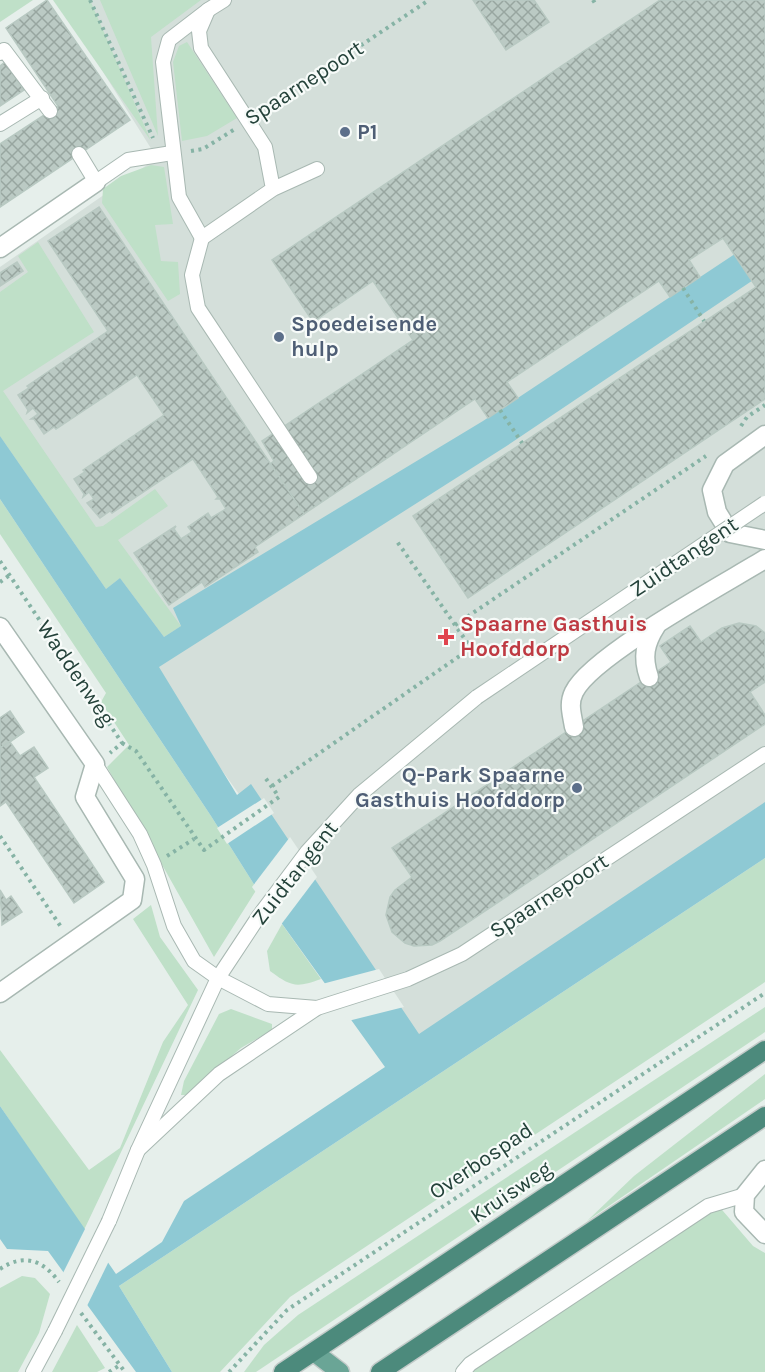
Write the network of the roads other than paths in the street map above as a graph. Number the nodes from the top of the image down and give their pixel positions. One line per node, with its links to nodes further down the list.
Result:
1 (224, 0): 2 (lane)
2 (208, 10): 7 (lane); 11 (lane)
3 (0, 52): 4 (lane)
4 (42, 98): 5 (lane); 6 (lane)
5 (50, 111)
6 (0, 123)
7 (172, 153): 10 (lane); 12 (lane)
8 (79, 154): 10 (lane)
9 (317, 169): 11 (lane)
10 (96, 182): 13 (street)
11 (273, 189): 12 (lane)
12 (202, 238): 15 (lane)
13 (0, 248)
14 (765, 435): 17 (street)
15 (310, 477)
16 (765, 503): 25 (lane, Zuidtangent, bridge)
17 (765, 540)
18 (765, 559): 19 (street)
19 (656, 626): 21 (street); 22 (street)
20 (0, 627): 24 (street, Waddenweg)
21 (649, 677)
22 (574, 727)
23 (765, 754): 27 (lane, Spaarnepoort)
24 (95, 765): 25 (lane, Spaarnepoort); 26 (street)
25 (218, 978): 27 (lane, Spaarnepoort); 30 (lane, Zuidtangent)
26 (0, 993)
27 (317, 1008): 30 (lane, Spaarnepoort)
28 (765, 1050): 34 (highway, Kruisweg)
29 (765, 1116): 39 (highway)
30 (138, 1150): 35 (lane, Zuidtangent, bridge)
31 (765, 1170): 32 (street)
32 (744, 1195): 33 (street); 40 (lane)
33 (765, 1234)
34 (314, 1352): 36 (highway, Kruisweg); 37 (main road); 38 (main road)
35 (33, 1372)
36 (283, 1372)
37 (316, 1372)
38 (340, 1372)
39 (380, 1372)
40 (463, 1372)

